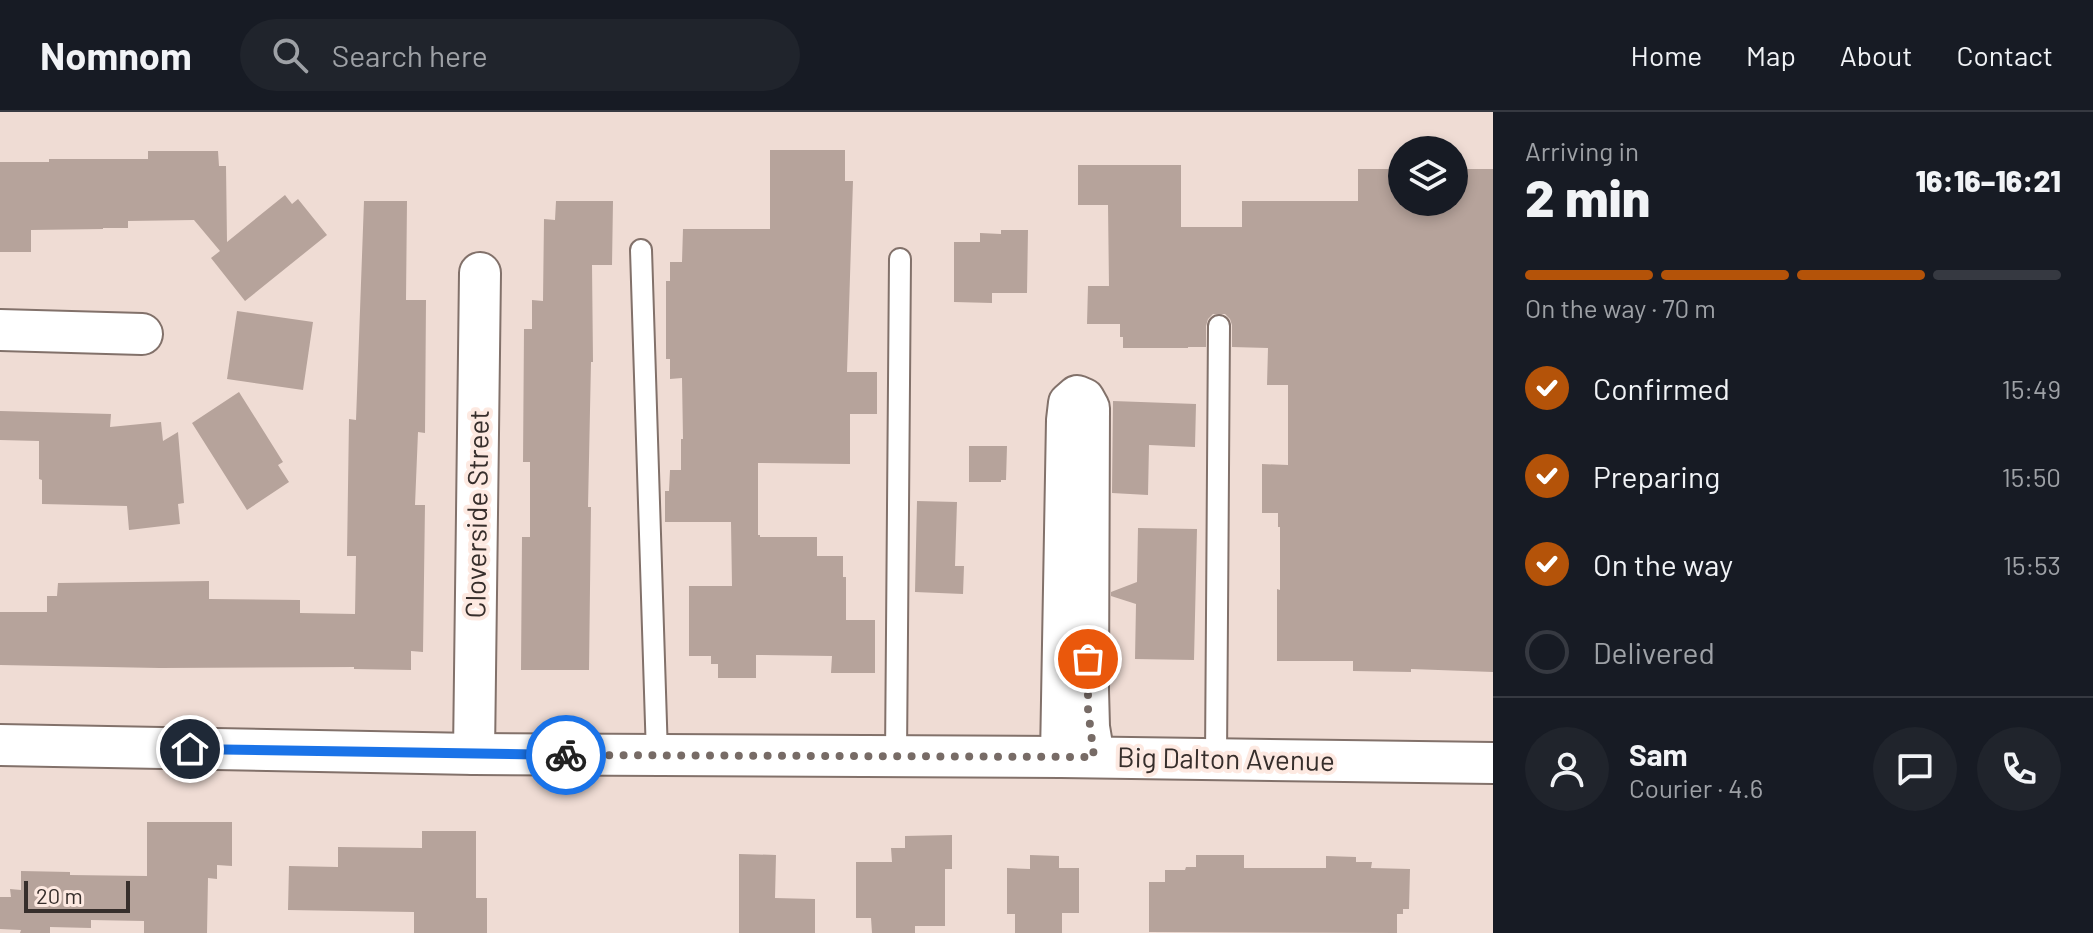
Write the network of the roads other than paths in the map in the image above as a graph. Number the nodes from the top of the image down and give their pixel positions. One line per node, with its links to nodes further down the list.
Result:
1 (641, 250): 9 (lane)
2 (900, 259): 10 (lane)
3 (480, 273): 8 (street, Cloverside Street)
4 (1219, 326): 12 (lane)
5 (0, 330): 6 (street)
6 (142, 334)
7 (0, 745): 8 (street, Big Dalton Avenue)
8 (474, 754): 9 (street, Big Dalton Avenue)
9 (657, 755): 10 (street, Big Dalton Avenue)
10 (896, 757): 11 (street, Big Dalton Avenue)
11 (1078, 757): 11 (street); 12 (street, Big Dalton Avenue)
12 (1216, 759): 13 (street, Big Dalton Avenue)
13 (1493, 763)

